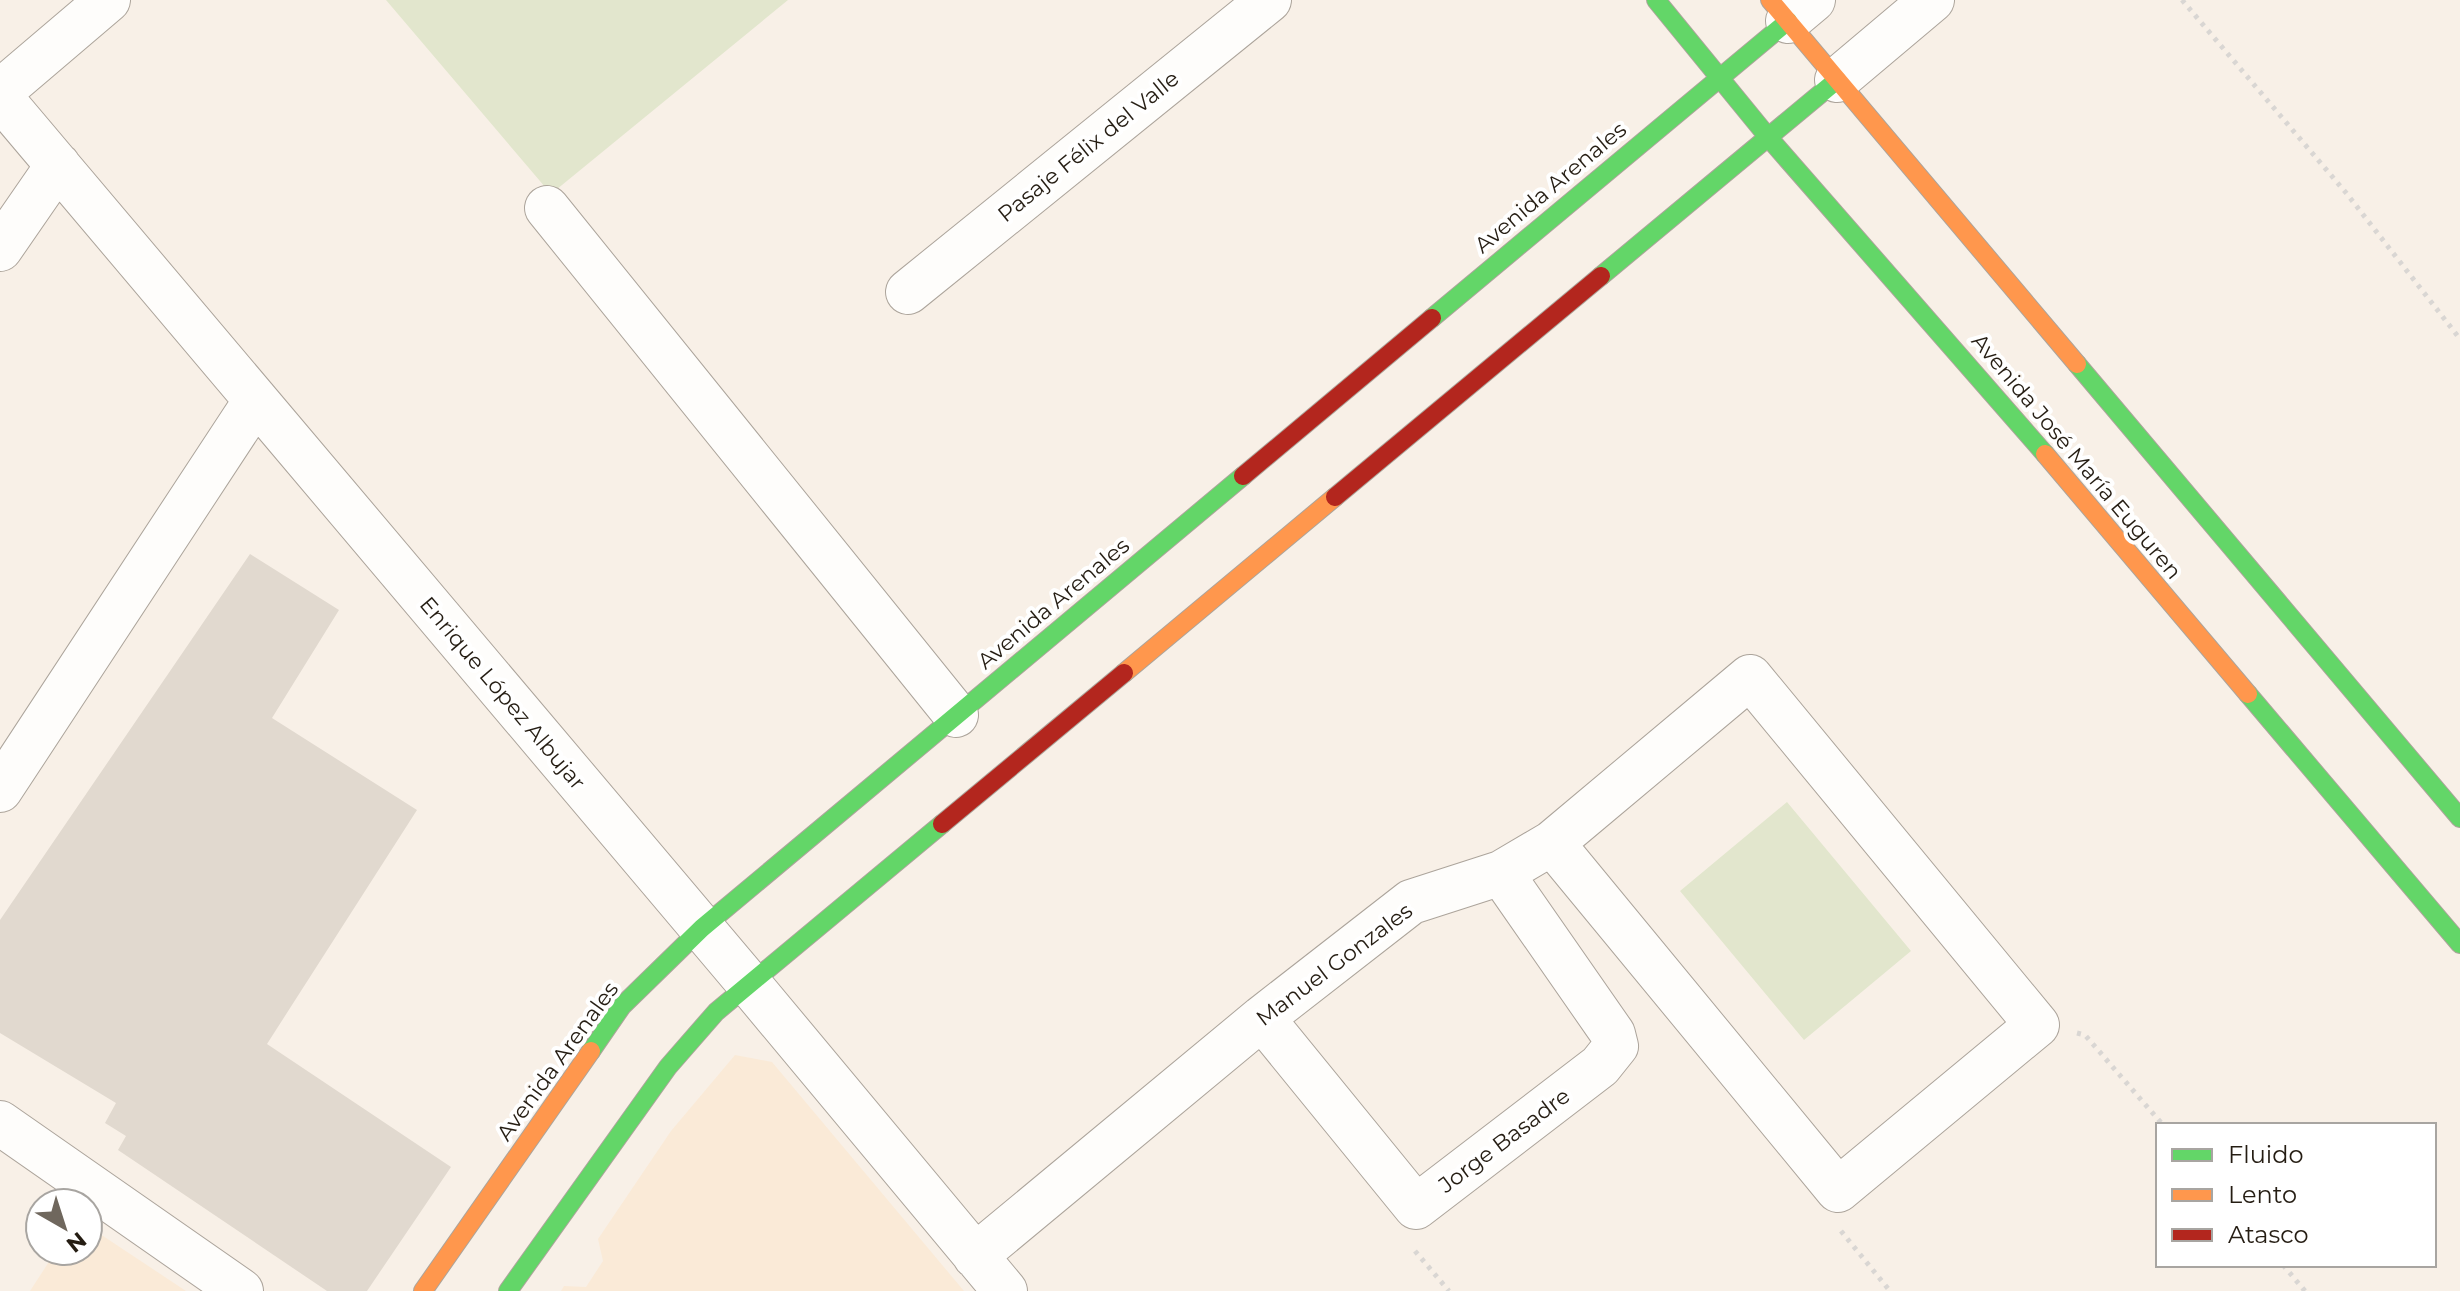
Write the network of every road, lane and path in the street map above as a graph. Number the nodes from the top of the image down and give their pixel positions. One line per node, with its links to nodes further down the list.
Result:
1 (108, 0): 9 (street)
2 (1269, 0): 14 (street, Pasaje Félix del Valle)
3 (1656, 0): 7 (street, Avenida José María Euguren)
4 (1932, 0): 8 (street)
5 (2182, 0): 15 (path)
6 (1791, 7): 7 (street, Avenida Arenales); 8 (street)
7 (1718, 78): 10 (street, Avenida José María Euguren); 17 (street, Avenida Arenales)
8 (1837, 80): 10 (street); 19 (street)
9 (0, 94): 11 (street, Enrique López Albujar)
10 (1768, 137): 23 (street, Avenida José María Euguren); 24 (street)
11 (58, 165): 13 (street); 16 (street, Enrique López Albujar)
12 (547, 208): 17 (street)
13 (0, 249)
14 (908, 292)
15 (2460, 339)
16 (256, 400): 18 (street); 22 (street, Enrique López Albujar)
17 (956, 715): 22 (street, Avenida Arenales)
18 (6, 768)
19 (2460, 818)
20 (1552, 843): 21 (street, Manuel Gonzales); 26 (street, Manuel Gonzales); 29 (street)
21 (1501, 873): 25 (street, Manuel Gonzales); 25 (street, Jorge Basadre)
22 (702, 928): 24 (street, Enrique López Albujar); 33 (street, Avenida Arenales)
23 (2460, 944)
24 (750, 985): 30 (street, Enrique López Albujar); 34 (street)
25 (1262, 1018): 30 (street, Manuel Gonzales)
26 (2037, 1025): 28 (path); 29 (street)
27 (0, 1123): 32 (street)
28 (2161, 1123)
29 (1838, 1190): 36 (path)
30 (975, 1256): 35 (street, Enrique López Albujar)
31 (2285, 1267): 37 (path)
32 (241, 1291)
33 (423, 1291)
34 (508, 1291)
35 (1005, 1291)
36 (1890, 1291)
37 (2305, 1291)

